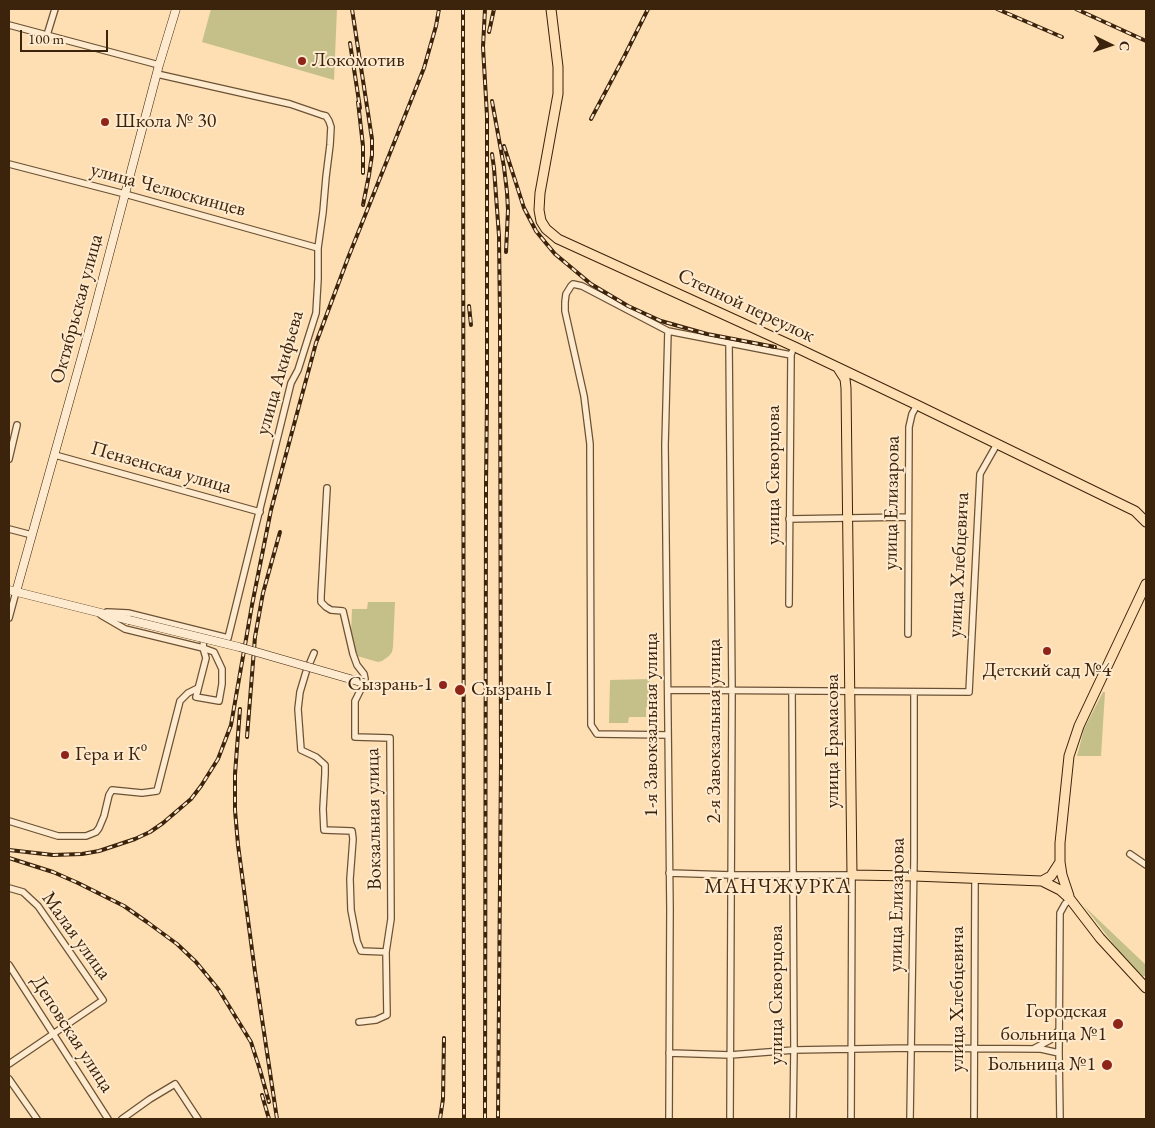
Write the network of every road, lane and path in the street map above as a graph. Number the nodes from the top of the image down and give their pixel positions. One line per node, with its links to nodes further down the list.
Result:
1 (55, 9): 5 (street)
2 (176, 9): 6 (main road, Октябрьская улица)
3 (551, 9): 13 (main road, Степной переулок)
4 (9, 25): 5 (street)
5 (47, 35): 6 (street)
6 (159, 65): 7 (main road, Октябрьская улица)
7 (157, 74): 9 (main road, Октябрьская улица); 10 (street, улица Акифьева)
8 (9, 164): 9 (street, улица Челюскинцев)
9 (125, 194): 10 (street, улица Челюскинцев); 20 (main road, Октябрьская улица)
10 (318, 248): 24 (street, улица Акифьева)
11 (668, 331): 12 (street); 43 (street, 1-я Завокзальная улица); 48 (street)
12 (729, 343): 13 (street); 44 (street, 2-я Завокзальная улица)
13 (793, 351): 14 (main road, Степной переулок); 28 (street, улица Скворцова)
14 (836, 366): 15 (main road, Степной переулок); 16 (main road, улица Ерамасова)
15 (864, 379): 16 (main road); 17 (main road, Степной переулок)
16 (846, 388): 27 (main road, улица Ерамасова)
17 (917, 405): 19 (main road, Степной переулок); 26 (street, улица Елизарова)
18 (18, 425): 21 (street)
19 (997, 444): 23 (main road, Степной переулок); 47 (street, улица Хлебцевича)
20 (55, 455): 24 (street, Пензенская улица); 31 (main road, Октябрьская улица)
21 (9, 459)
22 (327, 488): 41 (street)
23 (1135, 511): 25 (street); 29 (main road, Степной переулок)
24 (260, 512): 37 (street, улица Акифьева)
25 (1146, 516)
26 (908, 518): 27 (street); 38 (street, улица Елизарова)
27 (848, 519): 28 (street); 46 (main road, улица Ерамасова)
28 (790, 520): 34 (street, улица Скворцова)
29 (1146, 522)
30 (9, 529): 31 (street)
31 (32, 535): 33 (main road, Октябрьская улица)
32 (1146, 584): 51 (main road)
33 (12, 591): 35 (main road); 36 (street, Октябрьская улица)
34 (789, 604)
35 (92, 611): 37 (street); 39 (street); 41 (main road, bridge)
36 (9, 618)
37 (205, 632): 39 (street)
38 (908, 634)
39 (203, 648): 42 (street); 42 (street)
40 (314, 653): 62 (street, Вокзальная улица)
41 (363, 686): 62 (street, Вокзальная улица)
42 (198, 688): 49 (street)
43 (668, 690): 44 (street); 48 (street, 1-я Завокзальная улица)
44 (732, 691): 45 (street); 54 (street, 2-я Завокзальная улица)
45 (792, 691): 46 (street); 55 (street, улица Скворцова)
46 (850, 691): 47 (street); 56 (main road, улица Ерамасова)
47 (914, 692): 57 (street, улица Елизарова)
48 (668, 735): 53 (street, 1-я Завокзальная улица)
49 (9, 821)
50 (1130, 854): 52 (street)
51 (1060, 862): 59 (main road); 61 (main road)
52 (1146, 865)
53 (669, 873): 54 (street); 73 (street, 1-я Завокзальная улица)
54 (731, 875): 55 (street); 75 (street, 2-я Завокзальная улица)
55 (793, 875): 56 (street); 72 (street, улица Скворцова)
56 (852, 875): 57 (main road); 69 (street, улица Ерамасова)
57 (914, 876): 58 (main road); 68 (street, улица Елизарова)
58 (975, 878): 59 (main road); 70 (street, улица Хлебцевича)
59 (1042, 881): 61 (main road)
60 (9, 888): 67 (street, Малая улица)
61 (1070, 899): 64 (main road); 66 (street)
62 (386, 952): 65 (street, Вокзальная улица)
63 (9, 966): 67 (street, Деповская улица)
64 (1146, 988)
65 (359, 1022)
66 (1059, 1030): 71 (street); 74 (street)
67 (53, 1034): 76 (street); 79 (street, Деповская улица)
68 (911, 1048): 69 (street); 70 (street); 86 (street, улица Елизарова)
69 (851, 1049): 72 (street); 85 (street, улица Ерамасова)
70 (974, 1049): 71 (street); 87 (street, улица Хлебцевича)
71 (1032, 1049): 74 (street)
72 (794, 1050): 75 (street); 84 (street, улица Скворцова)
73 (669, 1053): 75 (street); 82 (street, 1-я Завокзальная улица)
74 (1059, 1054): 88 (street)
75 (730, 1055): 83 (street, 2-я Завокзальная улица)
76 (9, 1064)
77 (9, 1079): 78 (street)
78 (37, 1119)
79 (108, 1119)
80 (122, 1119): 81 (street)
81 (198, 1119)
82 (669, 1119)
83 (730, 1119)
84 (793, 1119)
85 (851, 1119)
86 (910, 1119)
87 (974, 1119)
88 (1060, 1119)

